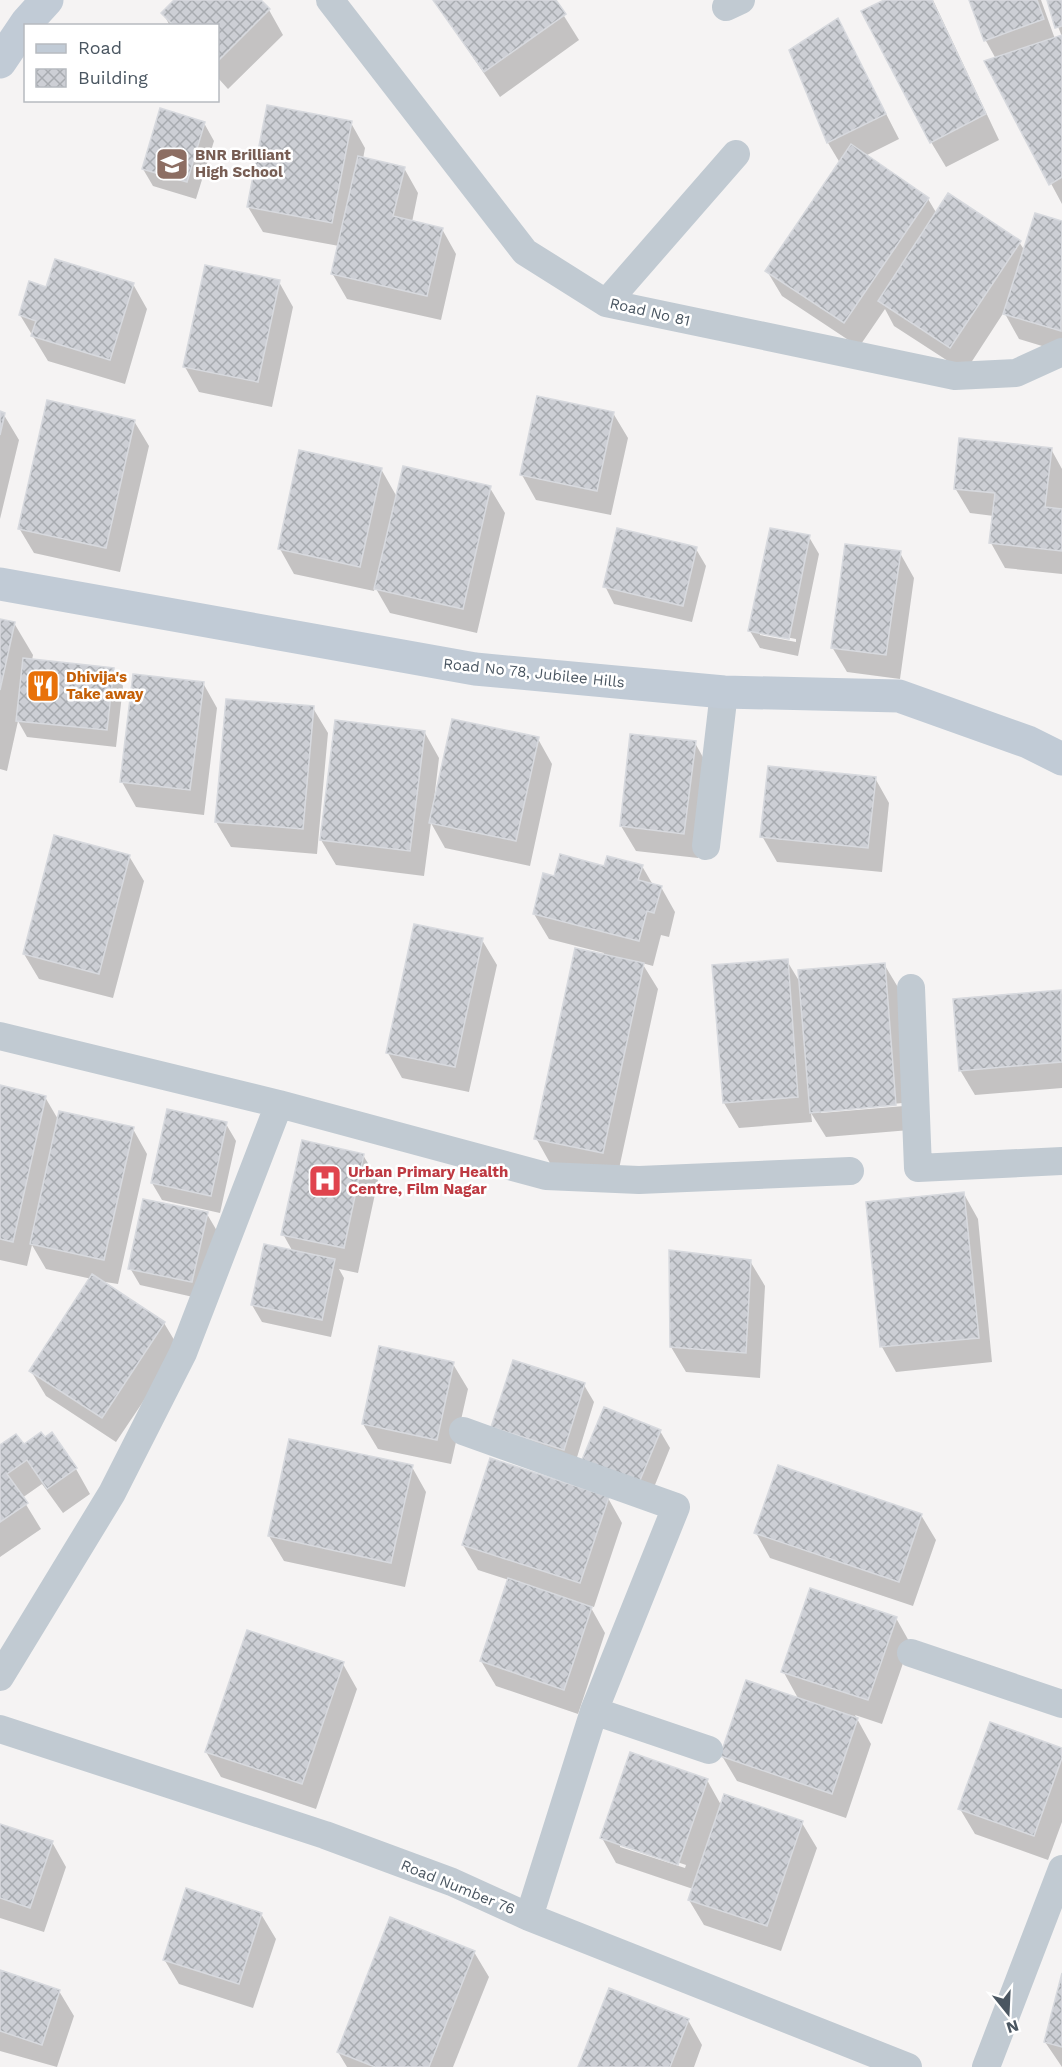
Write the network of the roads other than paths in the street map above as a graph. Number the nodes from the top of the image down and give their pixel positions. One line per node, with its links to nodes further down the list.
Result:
1 (47, 0): 3 (main road)
2 (330, 0): 7 (street, Road No 81)
3 (26, 24)
4 (24, 26): 5 (main road)
5 (0, 62)
6 (736, 154): 7 (street)
7 (606, 303): 8 (street, Road No 81)
8 (1062, 352)
9 (0, 584): 10 (main road, Road No 78, Jubilee Hills)
10 (724, 692): 11 (main road, Road No 78, Jubilee Hills); 12 (street)
11 (1062, 759)
12 (706, 846)
13 (911, 988): 16 (street)
14 (0, 1036): 15 (street)
15 (279, 1104): 17 (street); 20 (street)
16 (1062, 1161)
17 (850, 1171)
18 (463, 1431): 22 (street)
19 (911, 1653): 21 (street)
20 (0, 1677)
21 (1062, 1704)
22 (594, 1712): 24 (street); 26 (street)
23 (0, 1729): 26 (street, Road Number 76)
24 (709, 1750)
25 (1062, 1869): 28 (street)
26 (529, 1917): 27 (street, Road Number 76)
27 (908, 2067)
28 (986, 2067)

